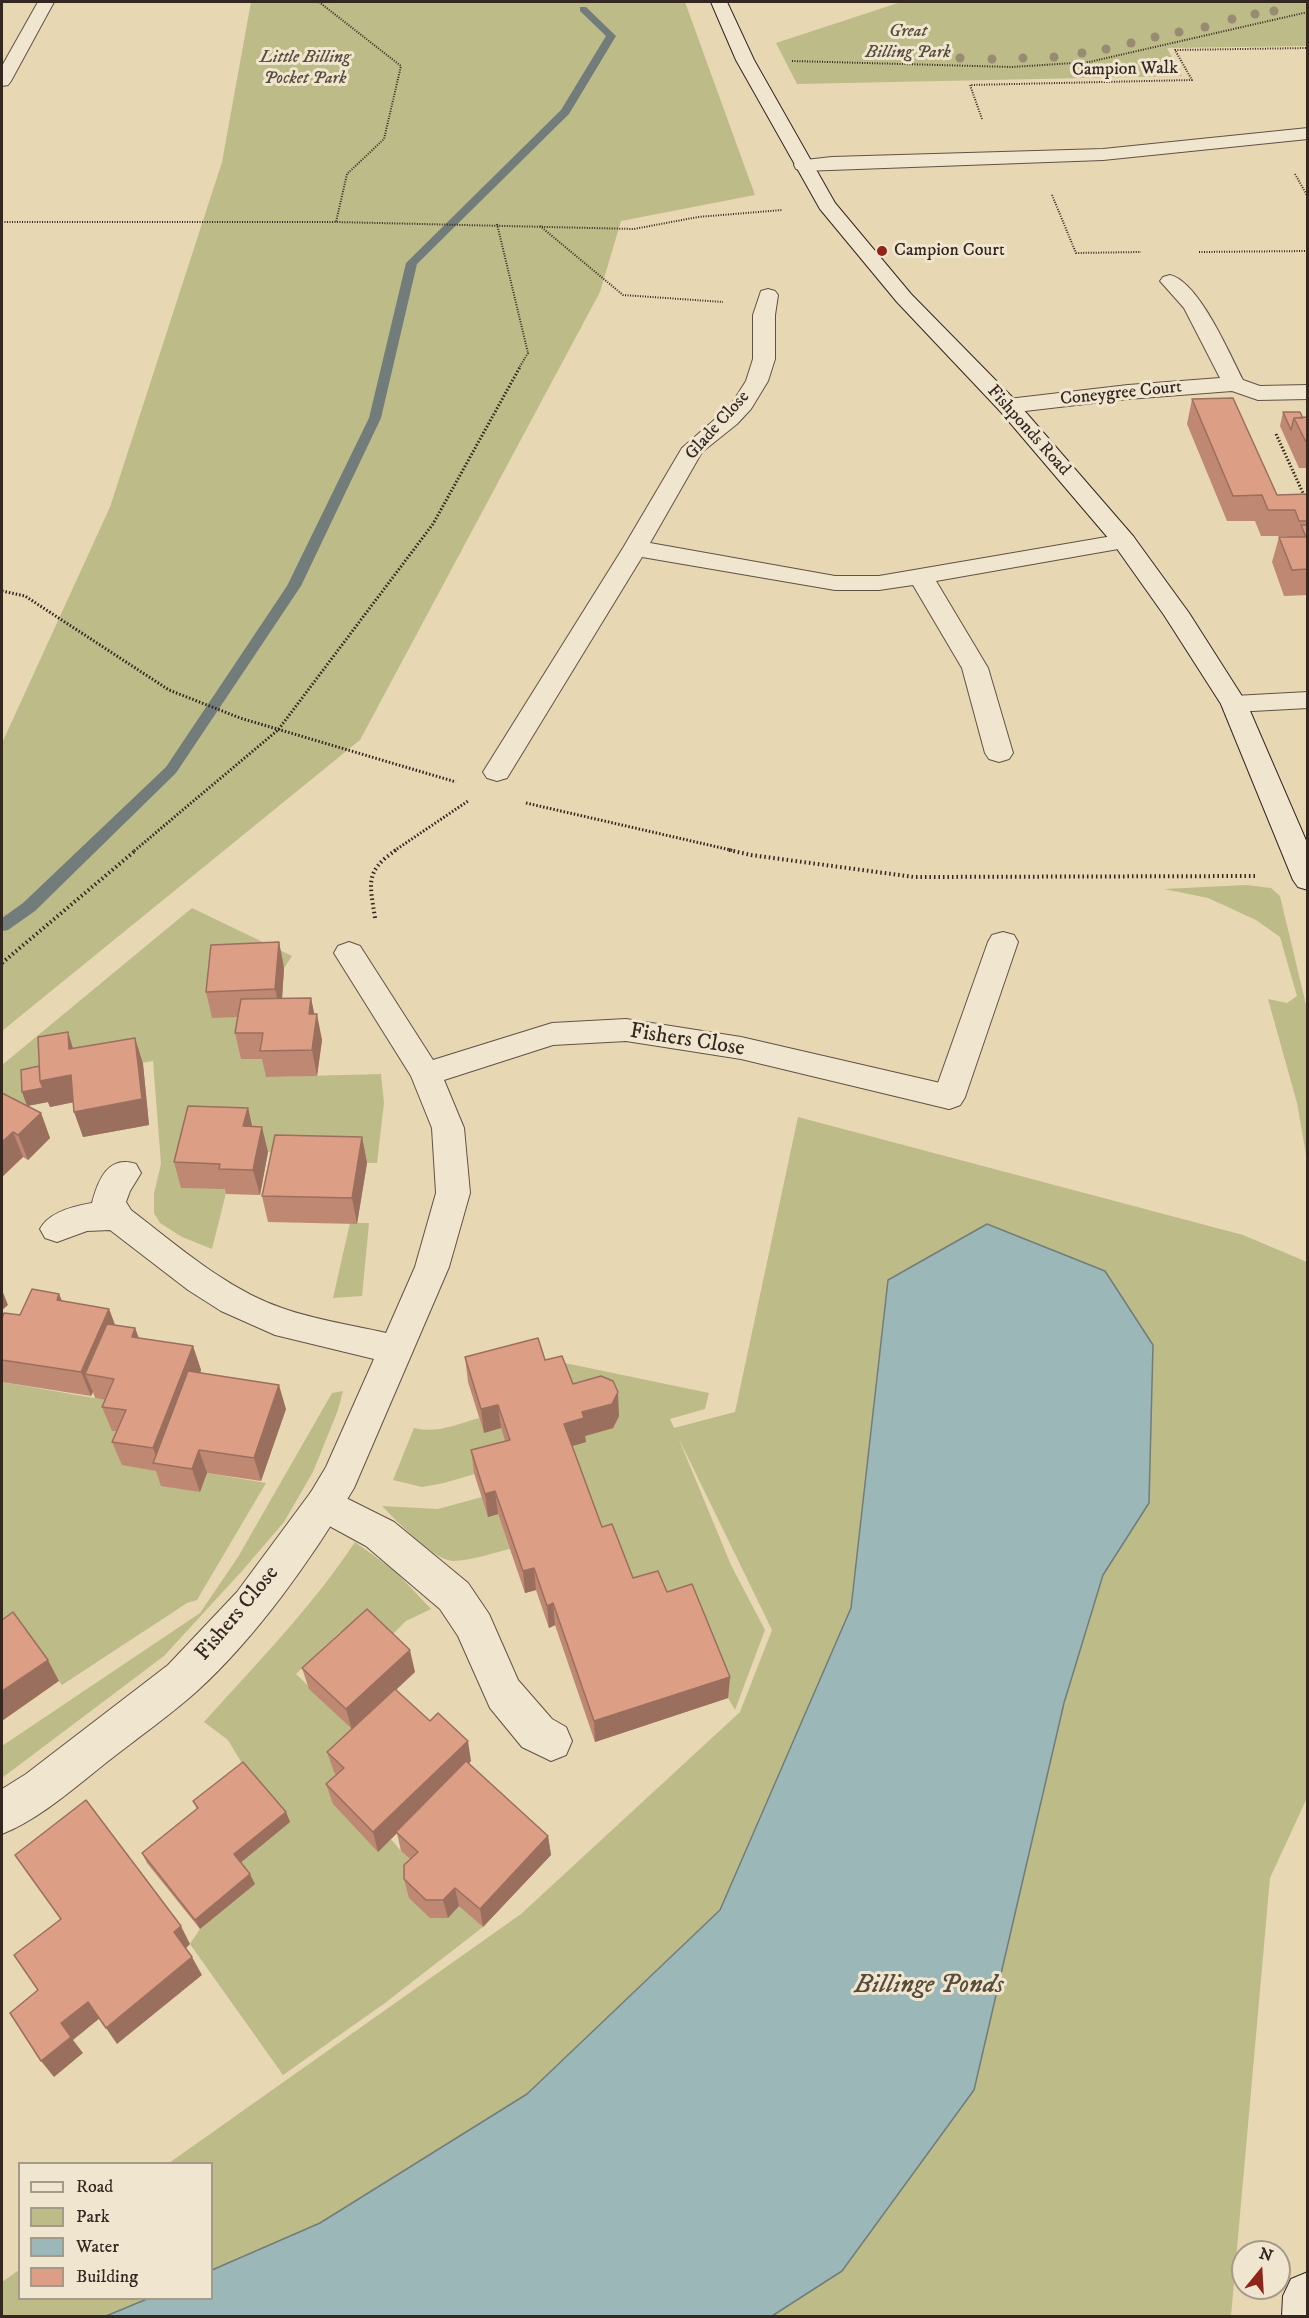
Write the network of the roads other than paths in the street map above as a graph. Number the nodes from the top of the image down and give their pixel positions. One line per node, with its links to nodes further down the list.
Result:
1 (46, 2): 4 (street)
2 (719, 2): 7 (street, Fishponds Road)
3 (12, 24): 4 (street)
4 (33, 24): 5 (street)
5 (2, 81)
6 (1308, 133): 7 (street)
7 (803, 165): 12 (street, Fishponds Road)
8 (1170, 281): 10 (street)
9 (767, 300): 14 (street, Glade Close)
10 (1234, 384): 11 (street, Coneygree Court); 12 (street, Coneygree Court)
11 (1308, 392)
12 (1008, 406): 13 (street, Fishponds Road)
13 (1124, 541): 15 (street); 17 (street, Fishponds Road)
14 (635, 548): 15 (street); 19 (street, Glade Close)
15 (921, 577): 18 (street)
16 (1308, 700): 17 (street)
17 (1234, 704): 20 (street, Fishponds Road)
18 (999, 753)
19 (497, 772)
20 (1308, 880)
21 (1003, 942): 23 (street, Fishers Close)
22 (349, 953): 23 (street, Fishers Close)
23 (426, 1074): 27 (street, Fishers Close)
24 (124, 1173): 25 (street)
25 (119, 1219): 26 (street); 27 (street)
26 (57, 1229)
27 (397, 1350): 28 (street, Fishers Close)
28 (324, 1504): 29 (street); 30 (street, Fishers Close)
29 (551, 1741)
30 (2, 1813)
31 (1308, 2296): 32 (street)
32 (1306, 2316)

